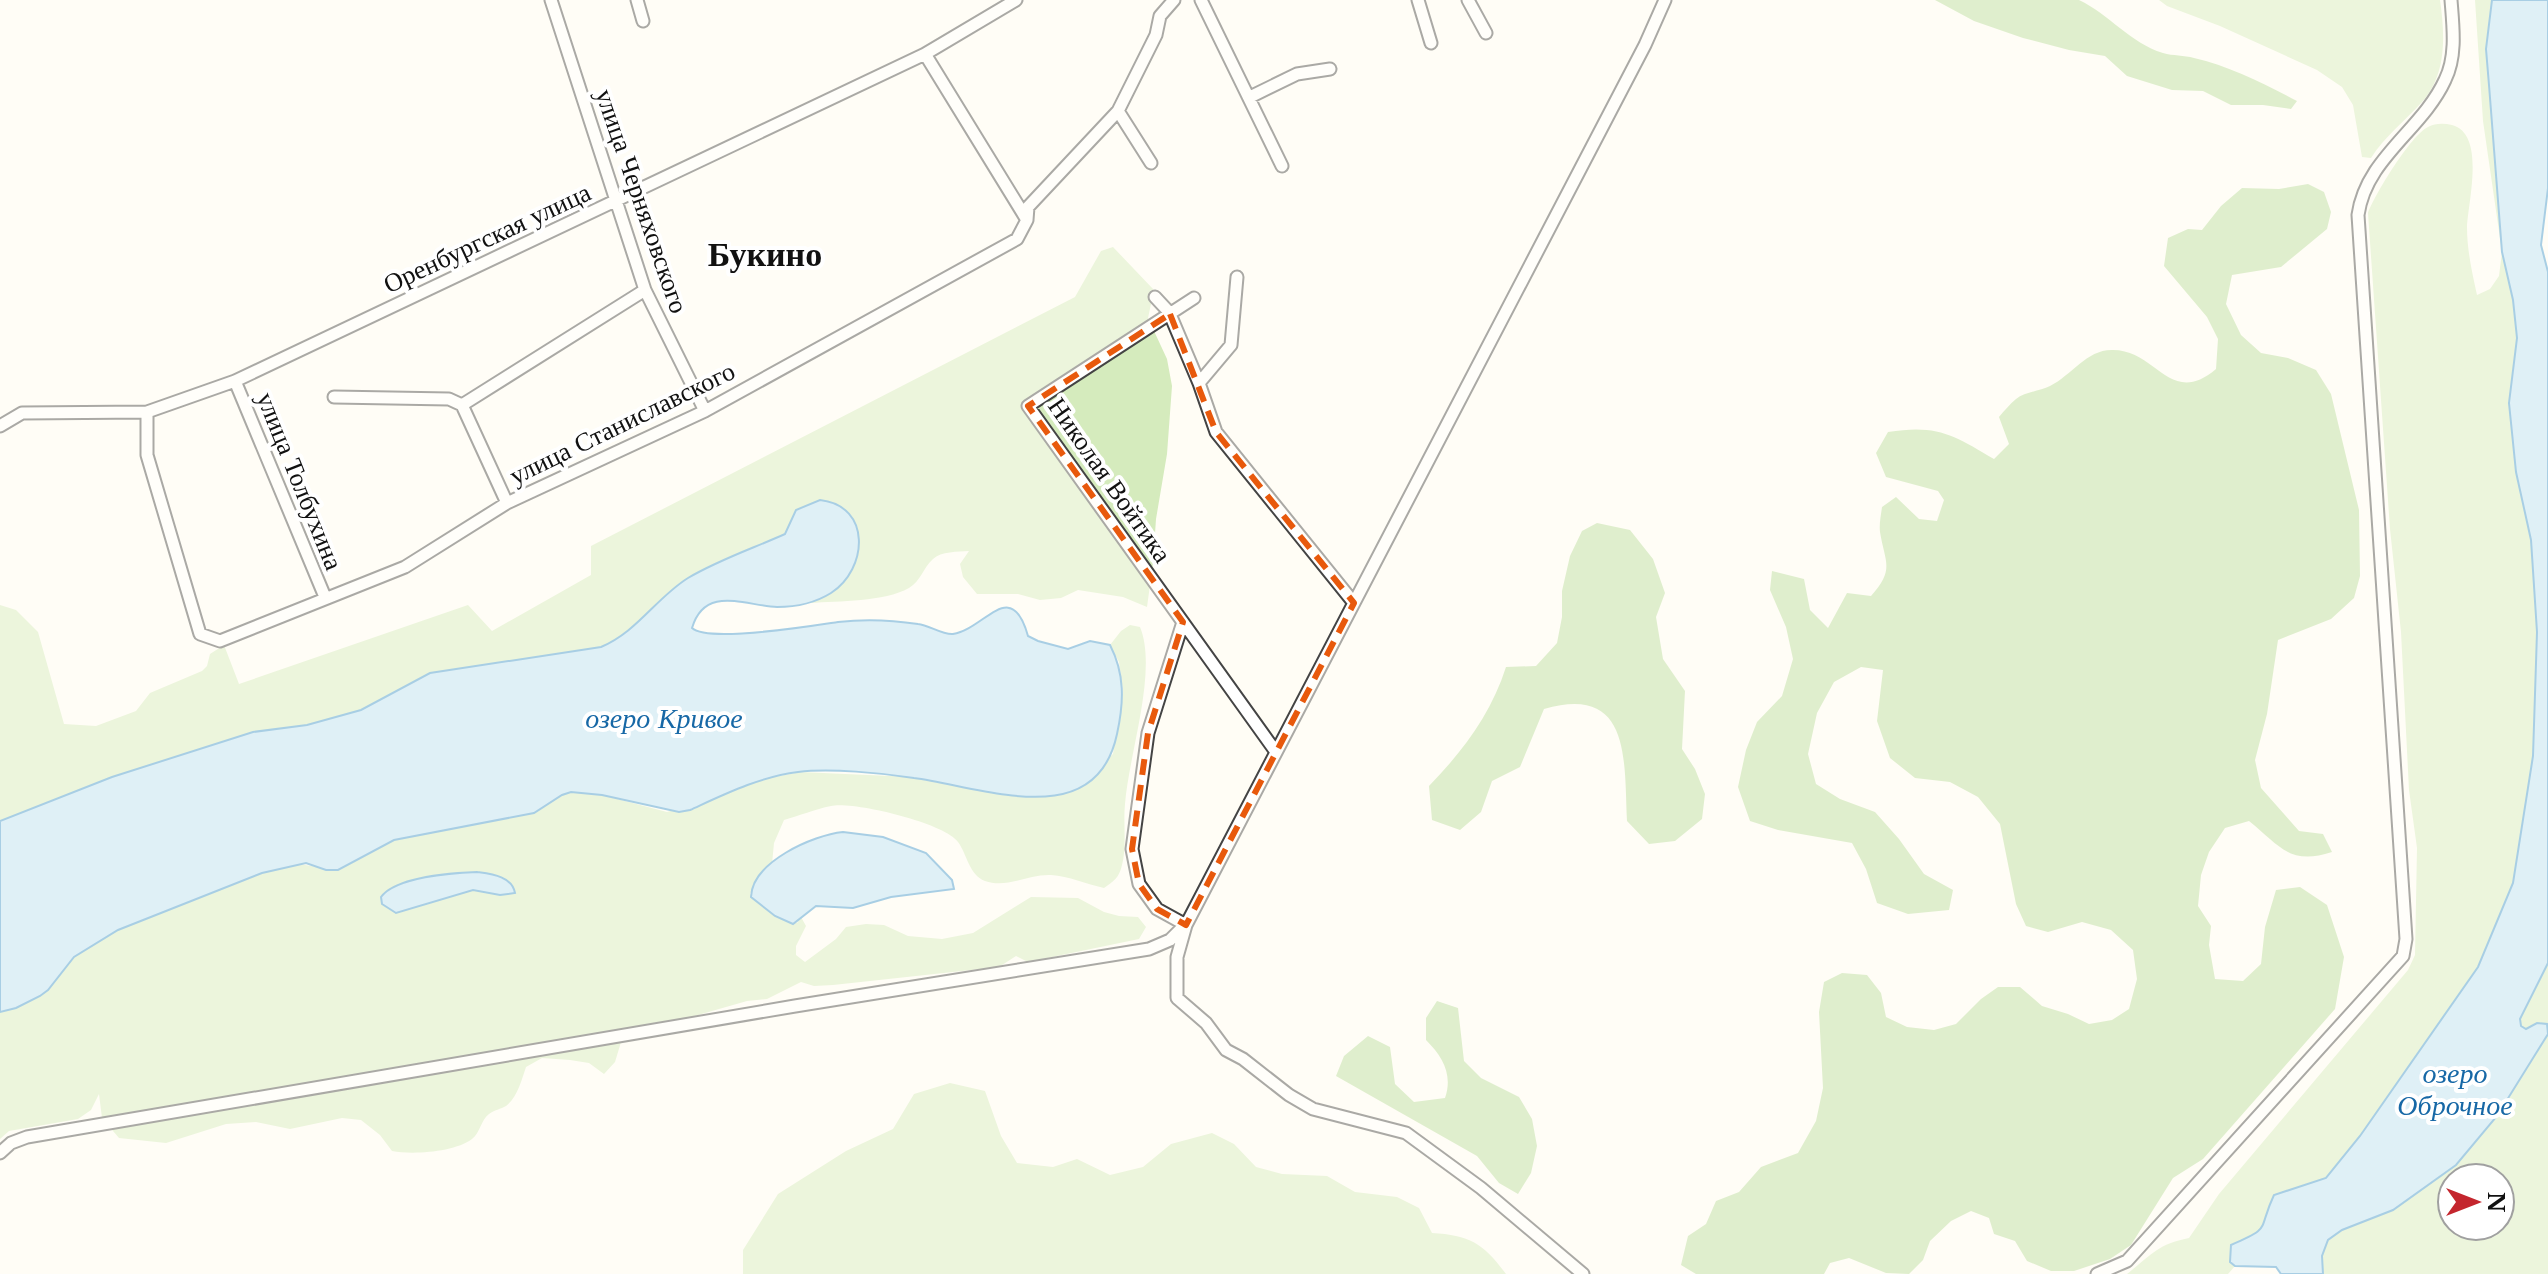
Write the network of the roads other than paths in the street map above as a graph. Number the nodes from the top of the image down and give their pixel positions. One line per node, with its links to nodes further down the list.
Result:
1 (551, 0): 19 (street, улица Черняховского)
2 (637, 0): 10 (street)
3 (1016, 0): 13 (street, Оренбургская улица)
4 (1174, 0): 16 (street, улица Станиславского)
5 (1201, 0): 15 (street)
6 (1418, 0): 12 (street)
7 (1468, 0): 11 (street)
8 (1665, 0): 35 (street)
9 (2451, 0): 41 (street)
10 (643, 21)
11 (1486, 33)
12 (1431, 43)
13 (925, 54): 19 (street, Оренбургская улица); 20 (street)
14 (1330, 69): 15 (street)
15 (1250, 97): 18 (street)
16 (1118, 111): 17 (street); 20 (street, улица Станиславского)
17 (1151, 163)
18 (1282, 166)
19 (615, 202): 22 (street, улица Черняховского); 26 (street, Оренбургская улица)
20 (1027, 220): 30 (street, улица Станиславского)
21 (1237, 277): 27 (street)
22 (645, 290): 29 (street); 30 (street, улица Черняховского)
23 (1155, 297): 25 (street)
24 (1194, 298): 25 (street, Николая Войтика)
25 (1170, 314): 27 (street); 36 (street, Николая Войтика)
26 (235, 381): 31 (street, Оренбургская улица); 34 (street, улица Толбухина)
27 (1199, 383): 35 (street)
28 (334, 397): 29 (street)
29 (462, 405): 33 (street)
30 (705, 411): 33 (street, улица Станиславского)
31 (147, 412): 32 (street, Оренбургская улица); 34 (street, улица Станиславского)
32 (0, 426)
33 (507, 503): 34 (street, улица Станиславского)
34 (325, 597)
35 (1354, 603): 37 (street)
36 (1183, 622): 37 (street); 38 (street)
37 (1276, 752): 38 (street)
38 (1186, 925): 39 (street); 40 (street)
39 (0, 1153)
40 (1583, 1274)
41 (2097, 1274)

